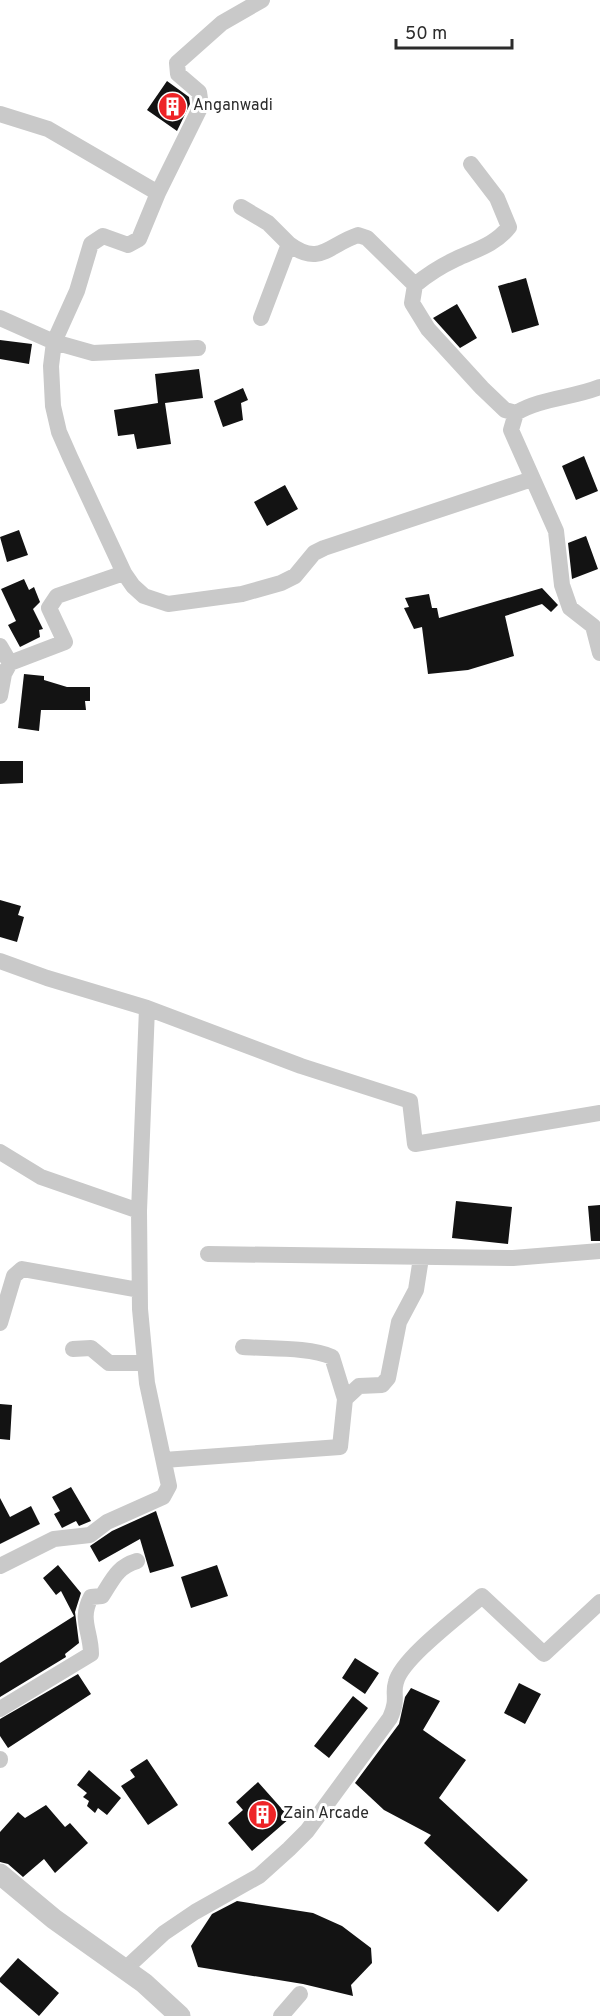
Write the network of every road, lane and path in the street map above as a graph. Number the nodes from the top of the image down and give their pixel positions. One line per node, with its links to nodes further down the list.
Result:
1 (262, 0): 4 (street)
2 (0, 114): 4 (street)
3 (471, 164): 7 (street)
4 (158, 193): 10 (street)
5 (241, 207): 6 (street)
6 (289, 244): 7 (street); 9 (street)
7 (415, 285): 13 (street)
8 (0, 318): 10 (street)
9 (261, 318)
10 (54, 342): 11 (street); 15 (street)
11 (198, 348)
12 (600, 387): 13 (street)
13 (516, 413): 14 (street)
14 (532, 479): 15 (street); 17 (street)
15 (124, 573): 18 (street)
16 (0, 646): 18 (street)
17 (600, 652)
18 (10, 663): 19 (street)
19 (0, 696)
20 (0, 961): 21 (street)
21 (147, 1008): 22 (street); 24 (street)
22 (600, 1113)
23 (0, 1152): 24 (street)
24 (139, 1211): 28 (street)
25 (600, 1251): 27 (street)
26 (208, 1254): 27 (street)
27 (422, 1258): 33 (street)
28 (139, 1290): 29 (street); 32 (street)
29 (0, 1323)
30 (243, 1347): 33 (street)
31 (72, 1349): 32 (street)
32 (145, 1363): 34 (street)
33 (345, 1400): 34 (street)
34 (164, 1460): 36 (street)
35 (137, 1561): 38 (street)
36 (0, 1566)
37 (600, 1602): 40 (street)
38 (0, 1709)
39 (1, 1878): 40 (street)
40 (124, 1970): 42 (street)
41 (300, 1994): 43 (street)
42 (180, 2016)
43 (282, 2016)

